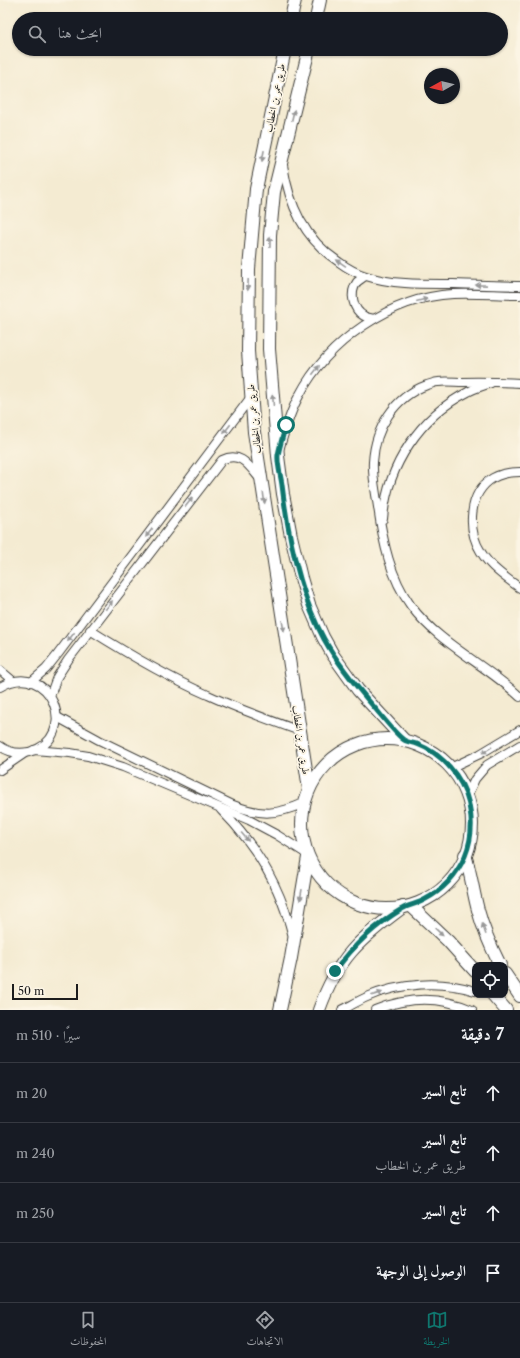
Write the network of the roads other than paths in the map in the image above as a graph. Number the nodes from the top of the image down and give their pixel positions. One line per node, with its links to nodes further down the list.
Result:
1 (295, 0): 3 (street)
2 (320, 0): 4 (street)
3 (292, 12)
4 (317, 12)
5 (284, 56): 14 (street, طريق عمر بن الخطاب, one-way to 14)
6 (307, 56): 7 (street, طريق عمر بن الخطاب, one-way to 6)
7 (282, 160): 8 (street, one-way to 7); 15 (street, طريق عمر بن الخطاب, one-way to 7)
8 (365, 276): 9 (street, one-way to 8); 11 (street)
9 (520, 286)
10 (520, 295): 11 (street, one-way to 10)
11 (374, 319): 15 (street, one-way to 11)
12 (495, 381): 13 (street); 18 (street); 18 (street)
13 (520, 383)
14 (251, 397): 17 (street, طريق عمر بن الخطاب); 23 (street, one-way to 23)
15 (278, 456): 30 (street, طريق عمر بن الخطاب)
16 (520, 472): 19 (street)
17 (261, 480): 20 (street, one-way to 17); 29 (street, طريق عمر بن الخطاب, one-way to 29)
18 (382, 536): 26 (street)
19 (520, 588)
20 (90, 630): 25 (street); 29 (street)
21 (0, 670): 22 (street)
22 (13, 681): 23 (street); 24 (street)
23 (31, 682): 25 (street)
24 (0, 687)
25 (50, 696): 27 (street)
26 (520, 697)
27 (57, 717): 33 (street); 39 (street)
28 (520, 730): 35 (street, one-way to 35)
29 (300, 731): 37 (street, طريق عمر بن الخطاب)
30 (404, 740): 35 (street); 37 (street)
31 (0, 746): 34 (street)
32 (520, 746): 38 (street)
33 (34, 750): 34 (street); 40 (street)
34 (25, 753): 36 (street)
35 (450, 768): 38 (street)
36 (0, 770)
37 (309, 789): 39 (street)
38 (467, 796): 41 (street)
39 (304, 803): 42 (street)
40 (219, 808): 42 (street); 44 (street, one-way to 44)
41 (465, 855): 43 (street); 45 (street, one-way to 41)
42 (308, 856): 43 (street); 44 (street, one-way to 44)
43 (407, 906): 46 (street, one-way to 46); 52 (street)
44 (294, 942): 51 (street)
45 (498, 962)
46 (472, 968)
47 (508, 978): 49 (street)
48 (472, 990): 53 (street, one-way to 48)
49 (520, 996)
50 (494, 998): 56 (street)
51 (280, 1010)
52 (318, 1010)
53 (342, 1010)
54 (375, 1010): 55 (street)
55 (472, 1010)
56 (506, 1010)

